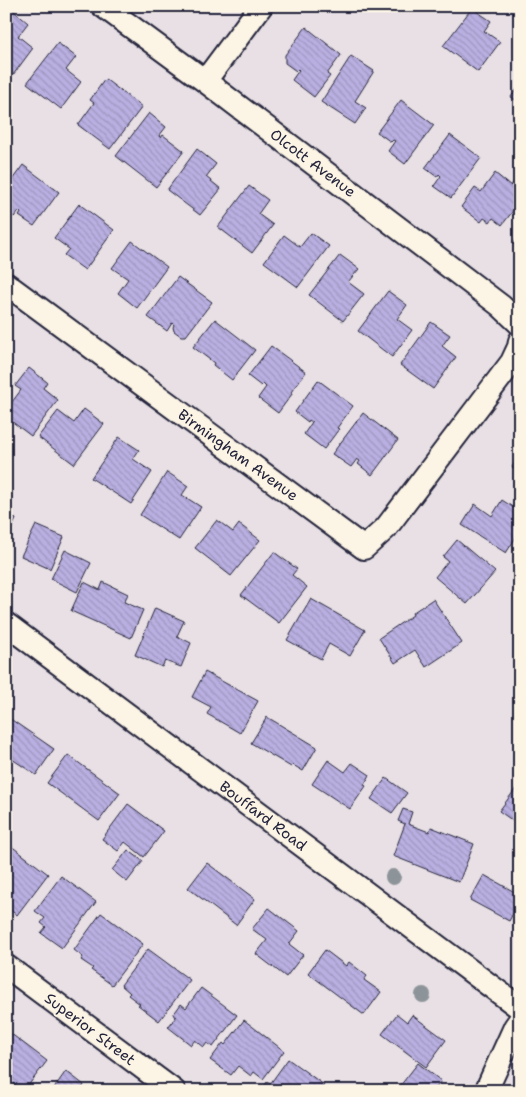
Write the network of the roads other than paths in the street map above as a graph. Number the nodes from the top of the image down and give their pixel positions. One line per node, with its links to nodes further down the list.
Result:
1 (103, 6): 3 (street, Olcott Avenue)
2 (261, 6): 3 (street)
3 (205, 81): 5 (street, Olcott Avenue)
4 (6, 284): 6 (street, Birmingham Avenue)
5 (520, 324)
6 (520, 341)
7 (6, 624): 9 (street, Bouffard Road)
8 (6, 966): 11 (street, Superior Street)
9 (520, 1008)
10 (520, 1020): 12 (street)
11 (174, 1091)
12 (486, 1091)

